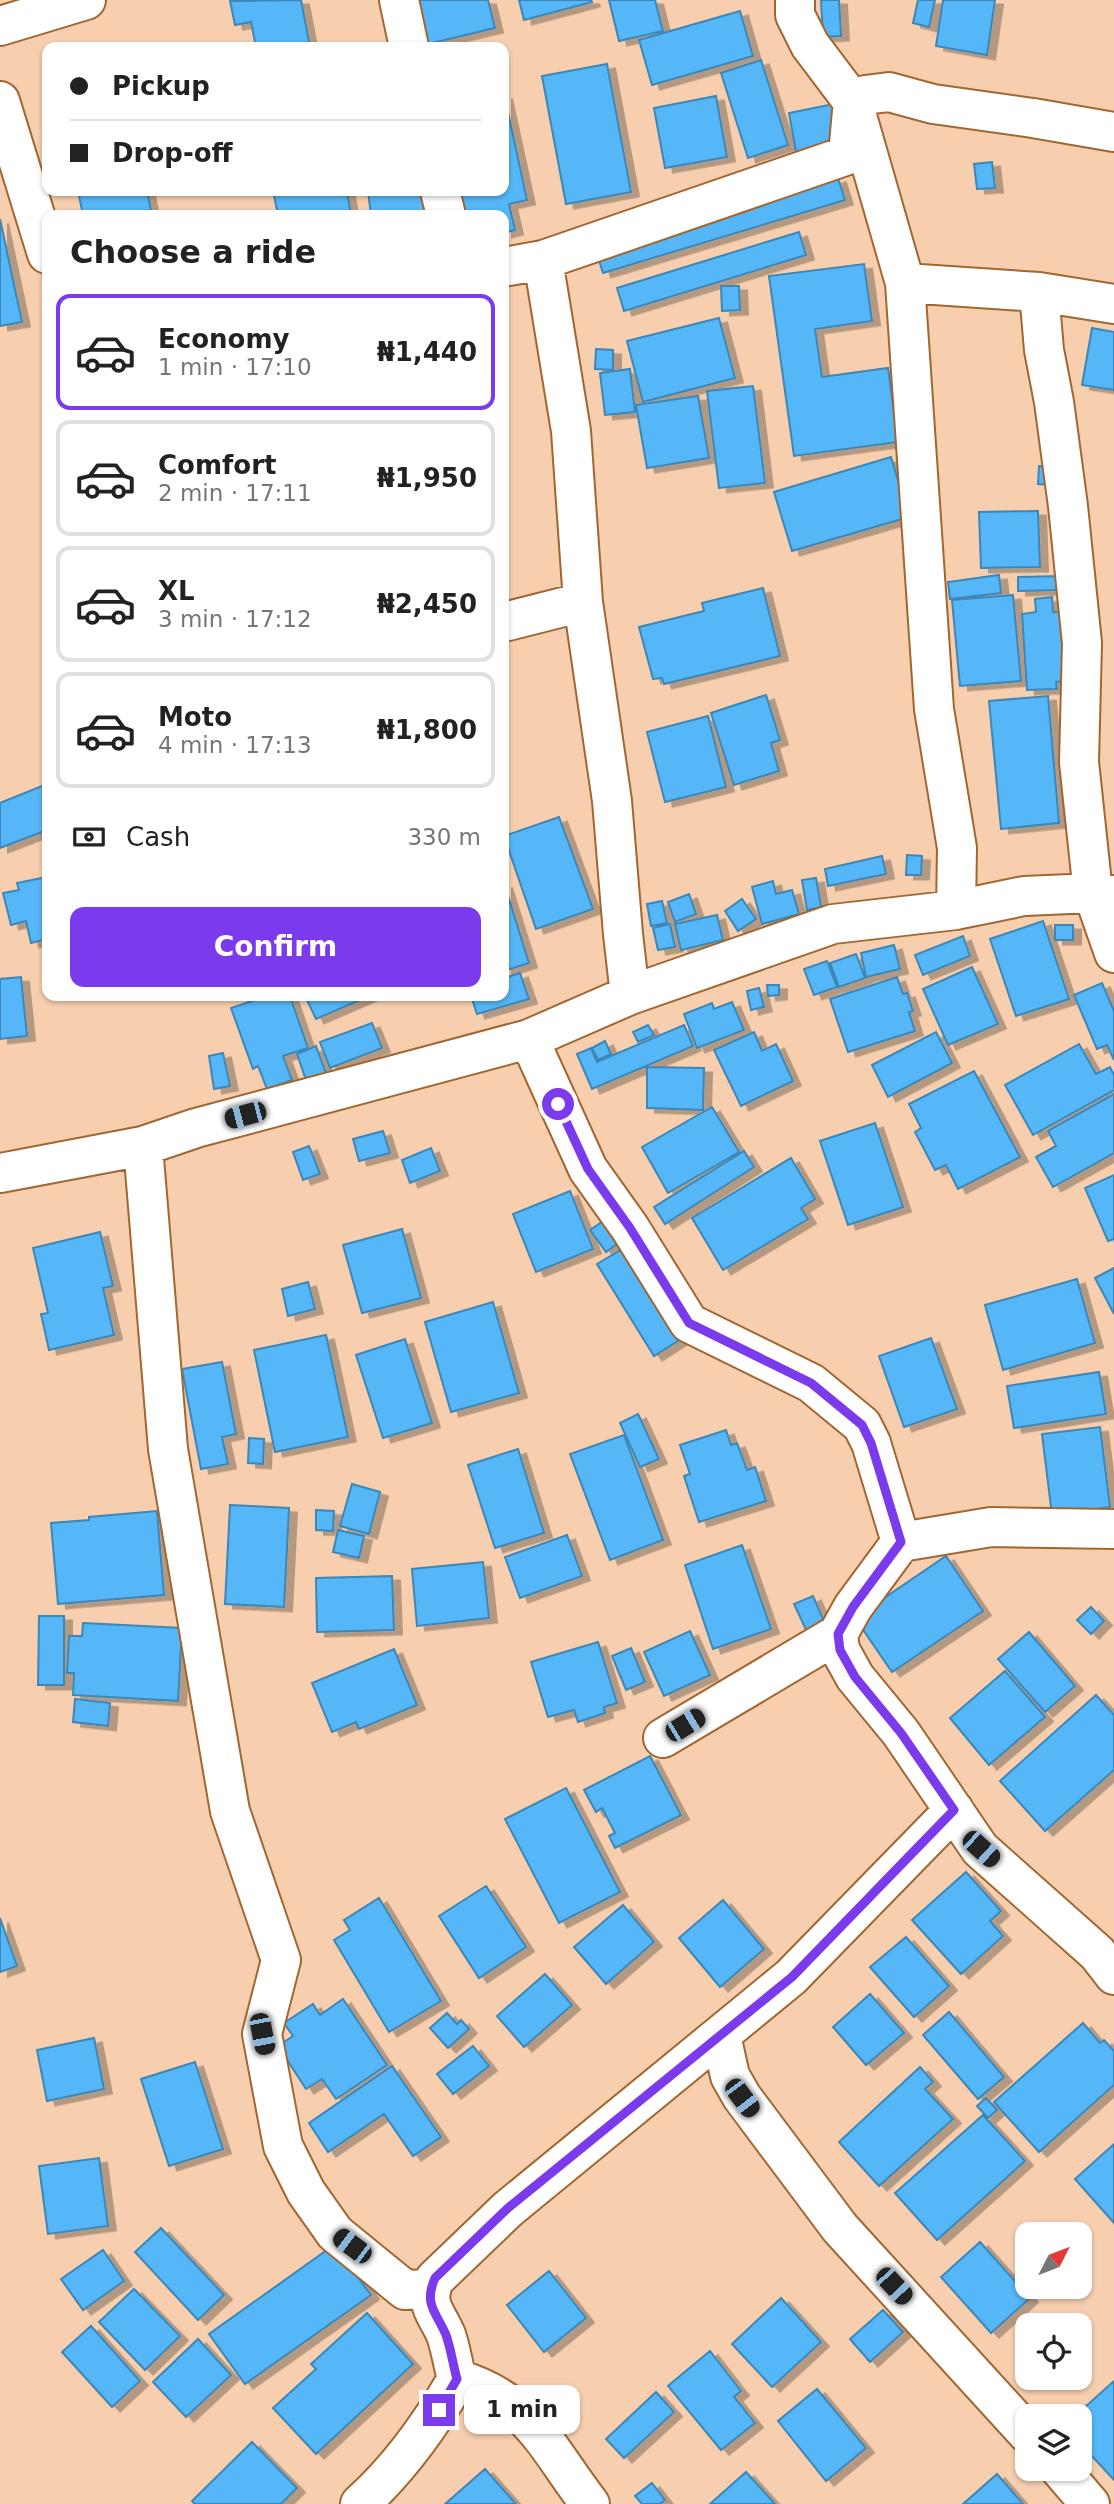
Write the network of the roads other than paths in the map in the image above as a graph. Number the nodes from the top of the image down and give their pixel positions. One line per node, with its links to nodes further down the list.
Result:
1 (86, 0): 4 (street)
2 (399, 0): 5 (street)
3 (784, 5): 7 (street)
4 (0, 26)
5 (408, 42)
6 (0, 102): 9 (street)
7 (853, 102): 8 (street); 10 (street); 12 (street)
8 (1114, 132)
9 (42, 238)
10 (543, 260): 11 (street); 15 (street)
11 (509, 266)
12 (905, 283): 13 (street); 18 (street)
13 (1039, 292): 14 (street); 17 (street)
14 (1114, 304)
15 (583, 603): 16 (street); 20 (street)
16 (509, 621)
17 (1103, 894): 18 (street); 19 (street)
18 (956, 910): 20 (street)
19 (1114, 953)
20 (631, 995): 21 (street)
21 (529, 1039): 22 (street); 25 (street)
22 (143, 1146): 23 (street); 31 (street)
23 (0, 1173)
24 (1114, 1529): 25 (street)
25 (901, 1542): 26 (street)
26 (838, 1634): 27 (street); 28 (street)
27 (663, 1738)
28 (954, 1810): 29 (street); 30 (street)
29 (1114, 1975)
30 (722, 2035): 31 (street); 33 (street)
31 (430, 2289): 32 (street)
32 (457, 2379): 35 (street); 36 (street)
33 (1015, 2420)
34 (1070, 2481): 37 (street)
35 (360, 2504)
36 (590, 2504)
37 (1090, 2504)

